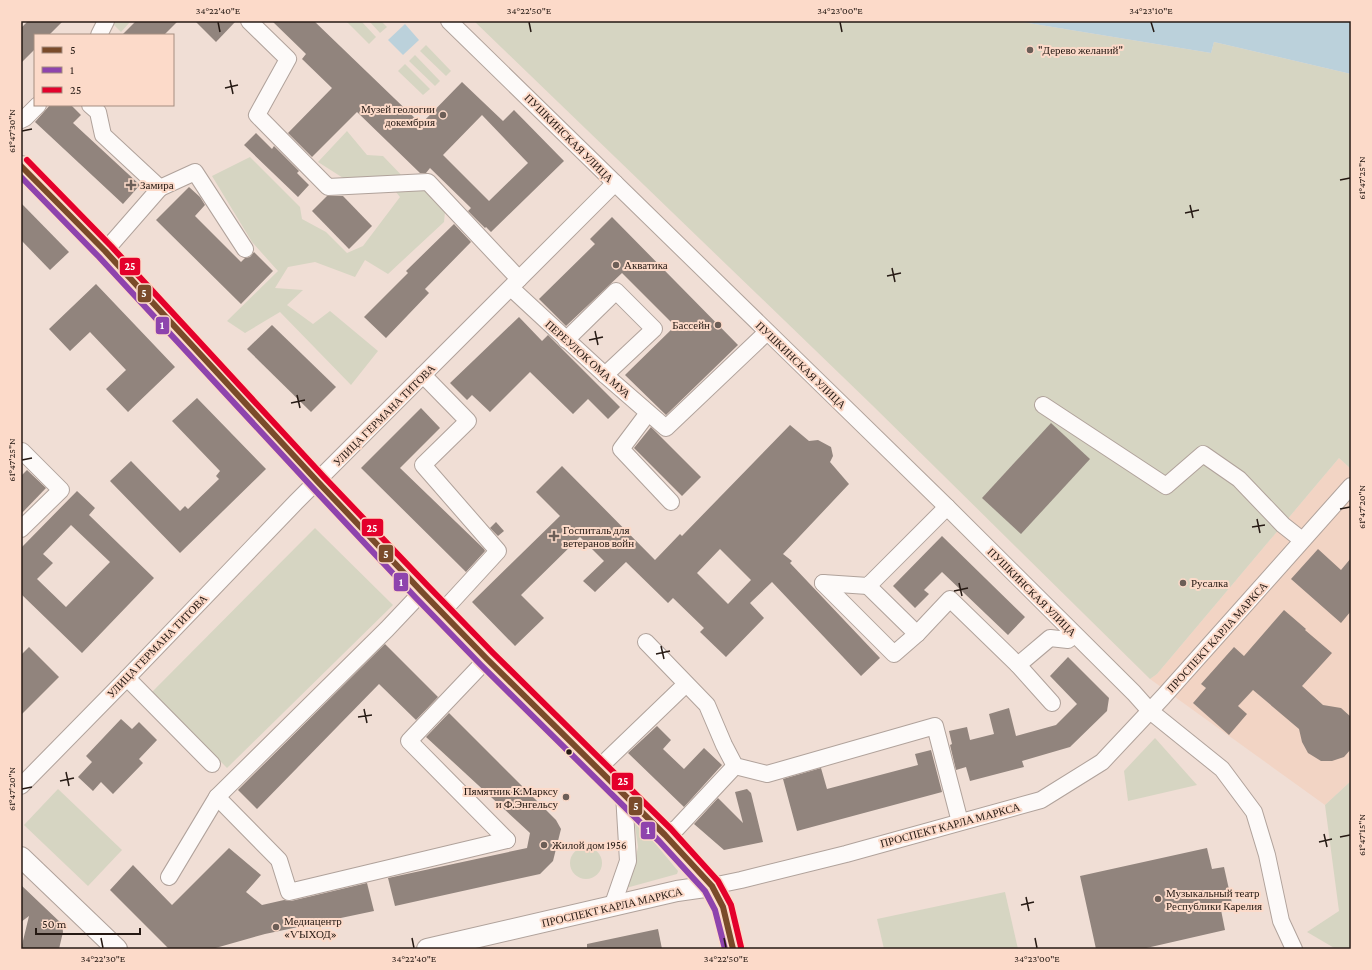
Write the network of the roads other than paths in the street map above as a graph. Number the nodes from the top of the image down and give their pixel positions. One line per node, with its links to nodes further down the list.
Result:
1 (106, 21): 4 (street)
2 (249, 21): 13 (street, ПЕРЕУЛОК ОМА МУА)
3 (449, 21): 9 (street, ПУШКИНСКАЯ УЛИЦА)
4 (99, 34)
5 (37, 106): 7 (street)
6 (91, 106): 10 (street)
7 (21, 120)
8 (21, 166): 12 (main road)
9 (615, 183): 13 (street, УЛИЦА ГЕРМАНА ТИТОВА); 14 (street, ПУШКИНСКАЯ УЛИЦА)
10 (160, 188): 11 (street); 12 (street)
11 (245, 249)
12 (106, 251): 21 (main road)
13 (515, 284): 15 (street, ПЕРЕУЛОК ОМА МУА); 17 (street, УЛИЦА ГЕРМАНА ТИТОВА)
14 (767, 332): 19 (street, ПЕРЕУЛОК ОМА МУА); 24 (street, ПУШКИНСКАЯ УЛИЦА)
15 (566, 340): 16 (street, ПЕРЕУЛОК ОМА МУА); 16 (street)
16 (605, 375): 19 (street, ПЕРЕУЛОК ОМА МУА)
17 (423, 376): 21 (street, УЛИЦА ГЕРМАНА ТИТОВА); 29 (street)
18 (1043, 405): 26 (street)
19 (648, 413): 23 (street)
20 (21, 452): 25 (street)
21 (318, 482): 28 (main road); 35 (street, УЛИЦА ГЕРМАНА ТИТОВА)
22 (1351, 486): 26 (street, ПРОСПЕКТ КАРЛА МАРКСА)
23 (671, 502)
24 (947, 508): 27 (street); 31 (street, ПУШКИНСКАЯ УЛИЦА)
25 (21, 529)
26 (1302, 540): 38 (street, ПРОСПЕКТ КАРЛА МАРКСА)
27 (868, 586): 30 (street); 30 (street)
28 (422, 592): 29 (main road); 44 (street)
29 (442, 612): 33 (main road)
30 (917, 634): 34 (street)
31 (1074, 634): 34 (street); 38 (street, ПУШКИНСКАЯ УЛИЦА)
32 (646, 642): 36 (street)
33 (487, 659): 43 (main road); 44 (street)
34 (1018, 665): 37 (street)
35 (127, 678): 40 (street); 42 (street, УЛИЦА ГЕРМАНА ТИТОВА)
36 (686, 684): 39 (street); 41 (street)
37 (1052, 703)
38 (1150, 712): 45 (street, ПРОСПЕКТ КАРЛА МАРКСА); 55 (street, ПУШКИНСКАЯ УЛИЦА)
39 (608, 759)
40 (212, 764)
41 (735, 766): 45 (street); 46 (street)
42 (21, 786)
43 (624, 794): 46 (main road); 50 (street)
44 (217, 797): 48 (street)
45 (960, 822): 49 (street, ПРОСПЕКТ КАРЛА МАРКСА)
46 (665, 835): 49 (main road)
47 (21, 857): 52 (main road)
48 (169, 877)
49 (712, 886): 50 (main road, ПРОСПЕКТ КАРЛА МАРКСА); 54 (main road)
50 (612, 907): 51 (main road, ПРОСПЕКТ КАРЛА МАРКСА)
51 (479, 943): 53 (main road, ПРОСПЕКТ КАРЛА МАРКСА)
52 (117, 949)
53 (427, 949)
54 (733, 949)
55 (1294, 949)

